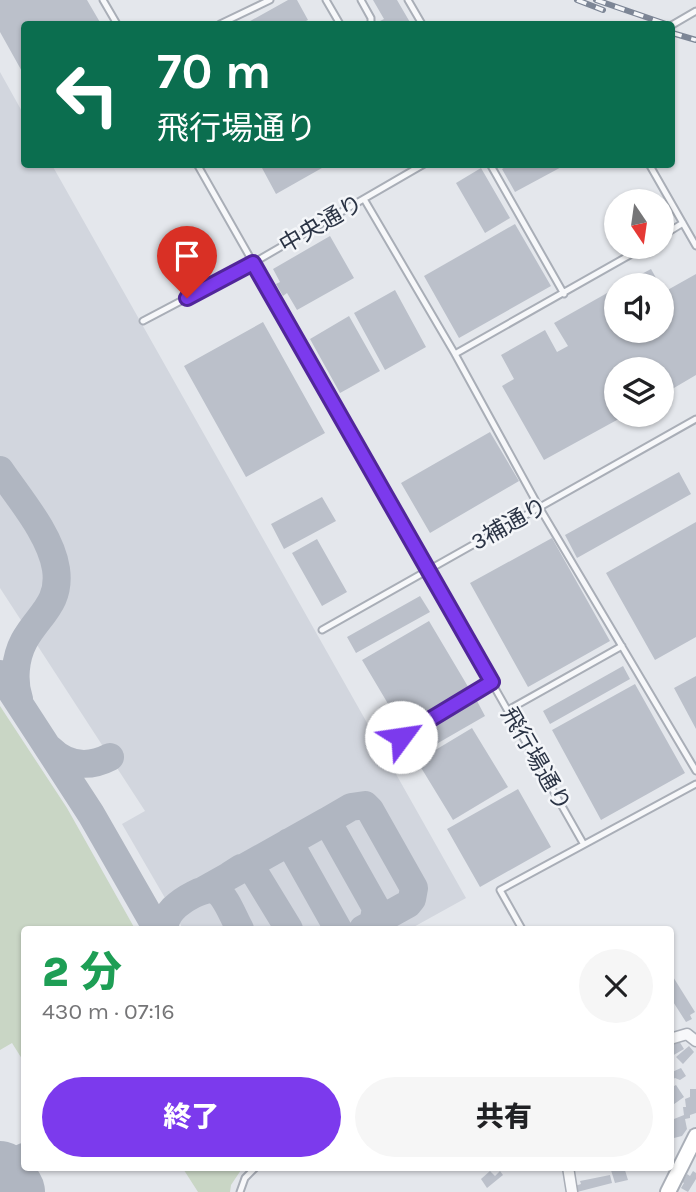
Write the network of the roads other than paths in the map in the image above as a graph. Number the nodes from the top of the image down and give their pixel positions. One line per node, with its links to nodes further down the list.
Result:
1 (103, 0): 9 (lane)
2 (253, 0): 7 (lane)
3 (271, 0): 7 (lane)
4 (326, 0): 11 (lane)
5 (361, 0): 12 (lane)
6 (408, 0): 13 (lane)
7 (257, 7): 10 (lane)
8 (696, 11): 14 (lane)
9 (115, 21)
10 (227, 21)
11 (338, 21)
12 (371, 21)
13 (420, 21)
14 (675, 23)
15 (199, 168): 24 (lane, 飛行場通り)
16 (415, 168): 19 (lane, 中央通り)
17 (492, 168): 25 (lane)
18 (651, 168): 20 (lane)
19 (364, 199): 24 (lane, 中央通り); 27 (lane)
20 (683, 223): 21 (lane); 22 (lane)
21 (674, 229)
22 (696, 246)
23 (624, 259): 25 (lane)
24 (253, 263): 26 (lane, 中央通り); 30 (lane, 飛行場通り)
25 (564, 294): 27 (lane)
26 (143, 321)
27 (455, 354): 29 (lane)
28 (696, 419): 29 (lane, 3補通り)
29 (539, 507): 30 (lane, 3補通り); 32 (lane)
30 (428, 570): 31 (lane, 3補通り); 33 (lane, 飛行場通り)
31 (323, 630)
32 (622, 646): 34 (lane); 36 (lane)
33 (492, 682): 34 (lane, 飛行場通り); 35 (lane)
34 (508, 710): 38 (lane, 飛行場通り)
35 (401, 737)
36 (696, 771)
37 (696, 784): 38 (lane)
38 (583, 843): 39 (lane)
39 (520, 926)
40 (674, 1037): 41 (street)
41 (696, 1041)
42 (695, 1140): 47 (street)
43 (252, 1171): 45 (lane)
44 (569, 1171): 46 (street)
45 (240, 1192)
46 (572, 1192)
47 (668, 1192)

